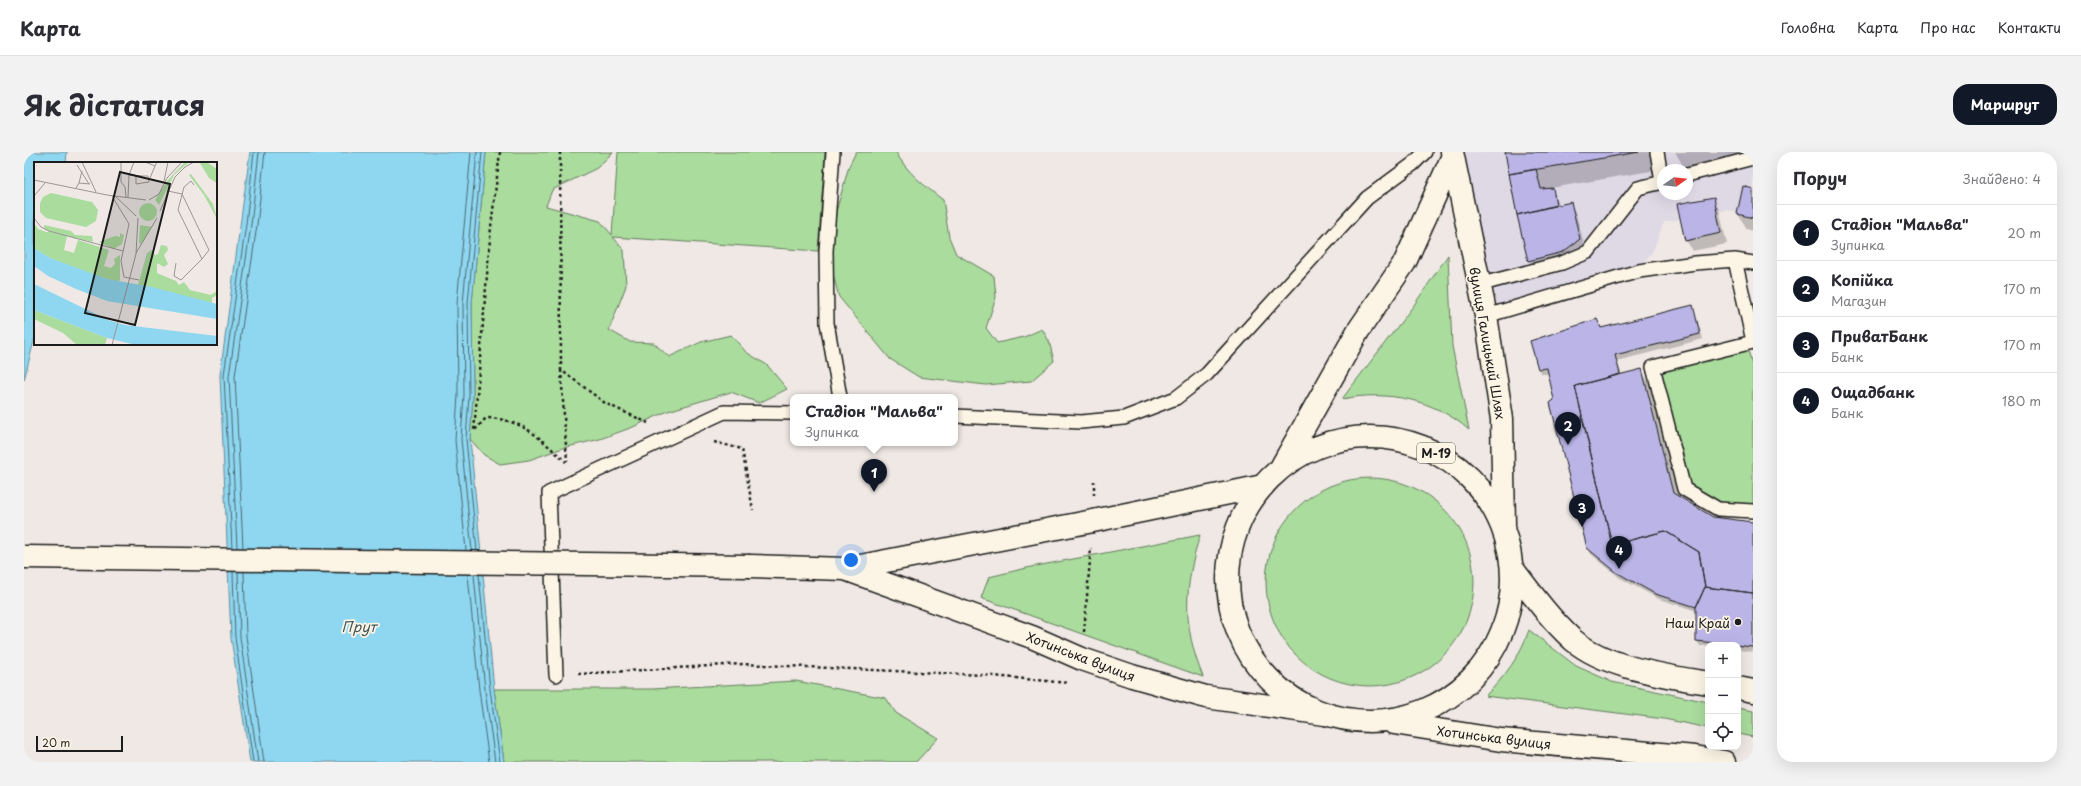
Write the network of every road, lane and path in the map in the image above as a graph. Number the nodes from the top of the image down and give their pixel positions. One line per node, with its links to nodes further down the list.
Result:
1 (500, 152): 22 (path)
2 (560, 152): 16 (path)
3 (833, 152): 17 (lane)
4 (1425, 152): 19 (lane)
5 (1657, 152): 8 (lane)
6 (1452, 155): 13 (main road, вулиця Галицький Шлях / М-19); 24 (main road, вулиця Галицький Шлях / М-19)
7 (1753, 158): 9 (lane)
8 (1659, 164)
9 (1693, 173)
10 (1657, 183): 13 (lane)
11 (1735, 260): 12 (lane); 14 (lane); 15 (lane)
12 (1753, 263)
13 (1478, 285): 14 (main road, вулиця Галицький Шлях / М-19)
14 (1486, 316): 30 (main road, вулиця Галицький Шлях / М-19)
15 (1753, 342): 28 (lane)
16 (561, 370): 20 (path); 22 (path)
17 (839, 394)
18 (790, 413): 35 (lane)
19 (958, 416)
20 (652, 425)
21 (712, 441): 27 (path)
22 (568, 463): 23 (path)
23 (568, 468)
24 (1280, 469): 26 (main road, М-19); 30 (main road, М-19)
25 (1094, 481): 29 (path)
26 (1263, 486): 29 (main road, Хотинська вулиця); 37 (main road, М-19)
27 (752, 510)
28 (1753, 511)
29 (1093, 522): 33 (main road, Хотинська вулиця); 34 (path)
30 (1504, 530): 32 (main road, М-19)
31 (24, 557): 33 (main road, Хотинська вулиця, bridge)
32 (1512, 568): 36 (main road, М-19); 38 (main road, М-19)
33 (845, 569): 34 (main road, Хотинська вулиця)
34 (1082, 659): 35 (path); 37 (main road, Хотинська вулиця)
35 (556, 675)
36 (1705, 682)
37 (1325, 714): 38 (main road, М-19)
38 (1383, 722): 39 (main road, Хотинська вулиця / М-19)
39 (1664, 758): 40 (main road, Хотинська вулиця / М-19)
40 (1724, 762)

